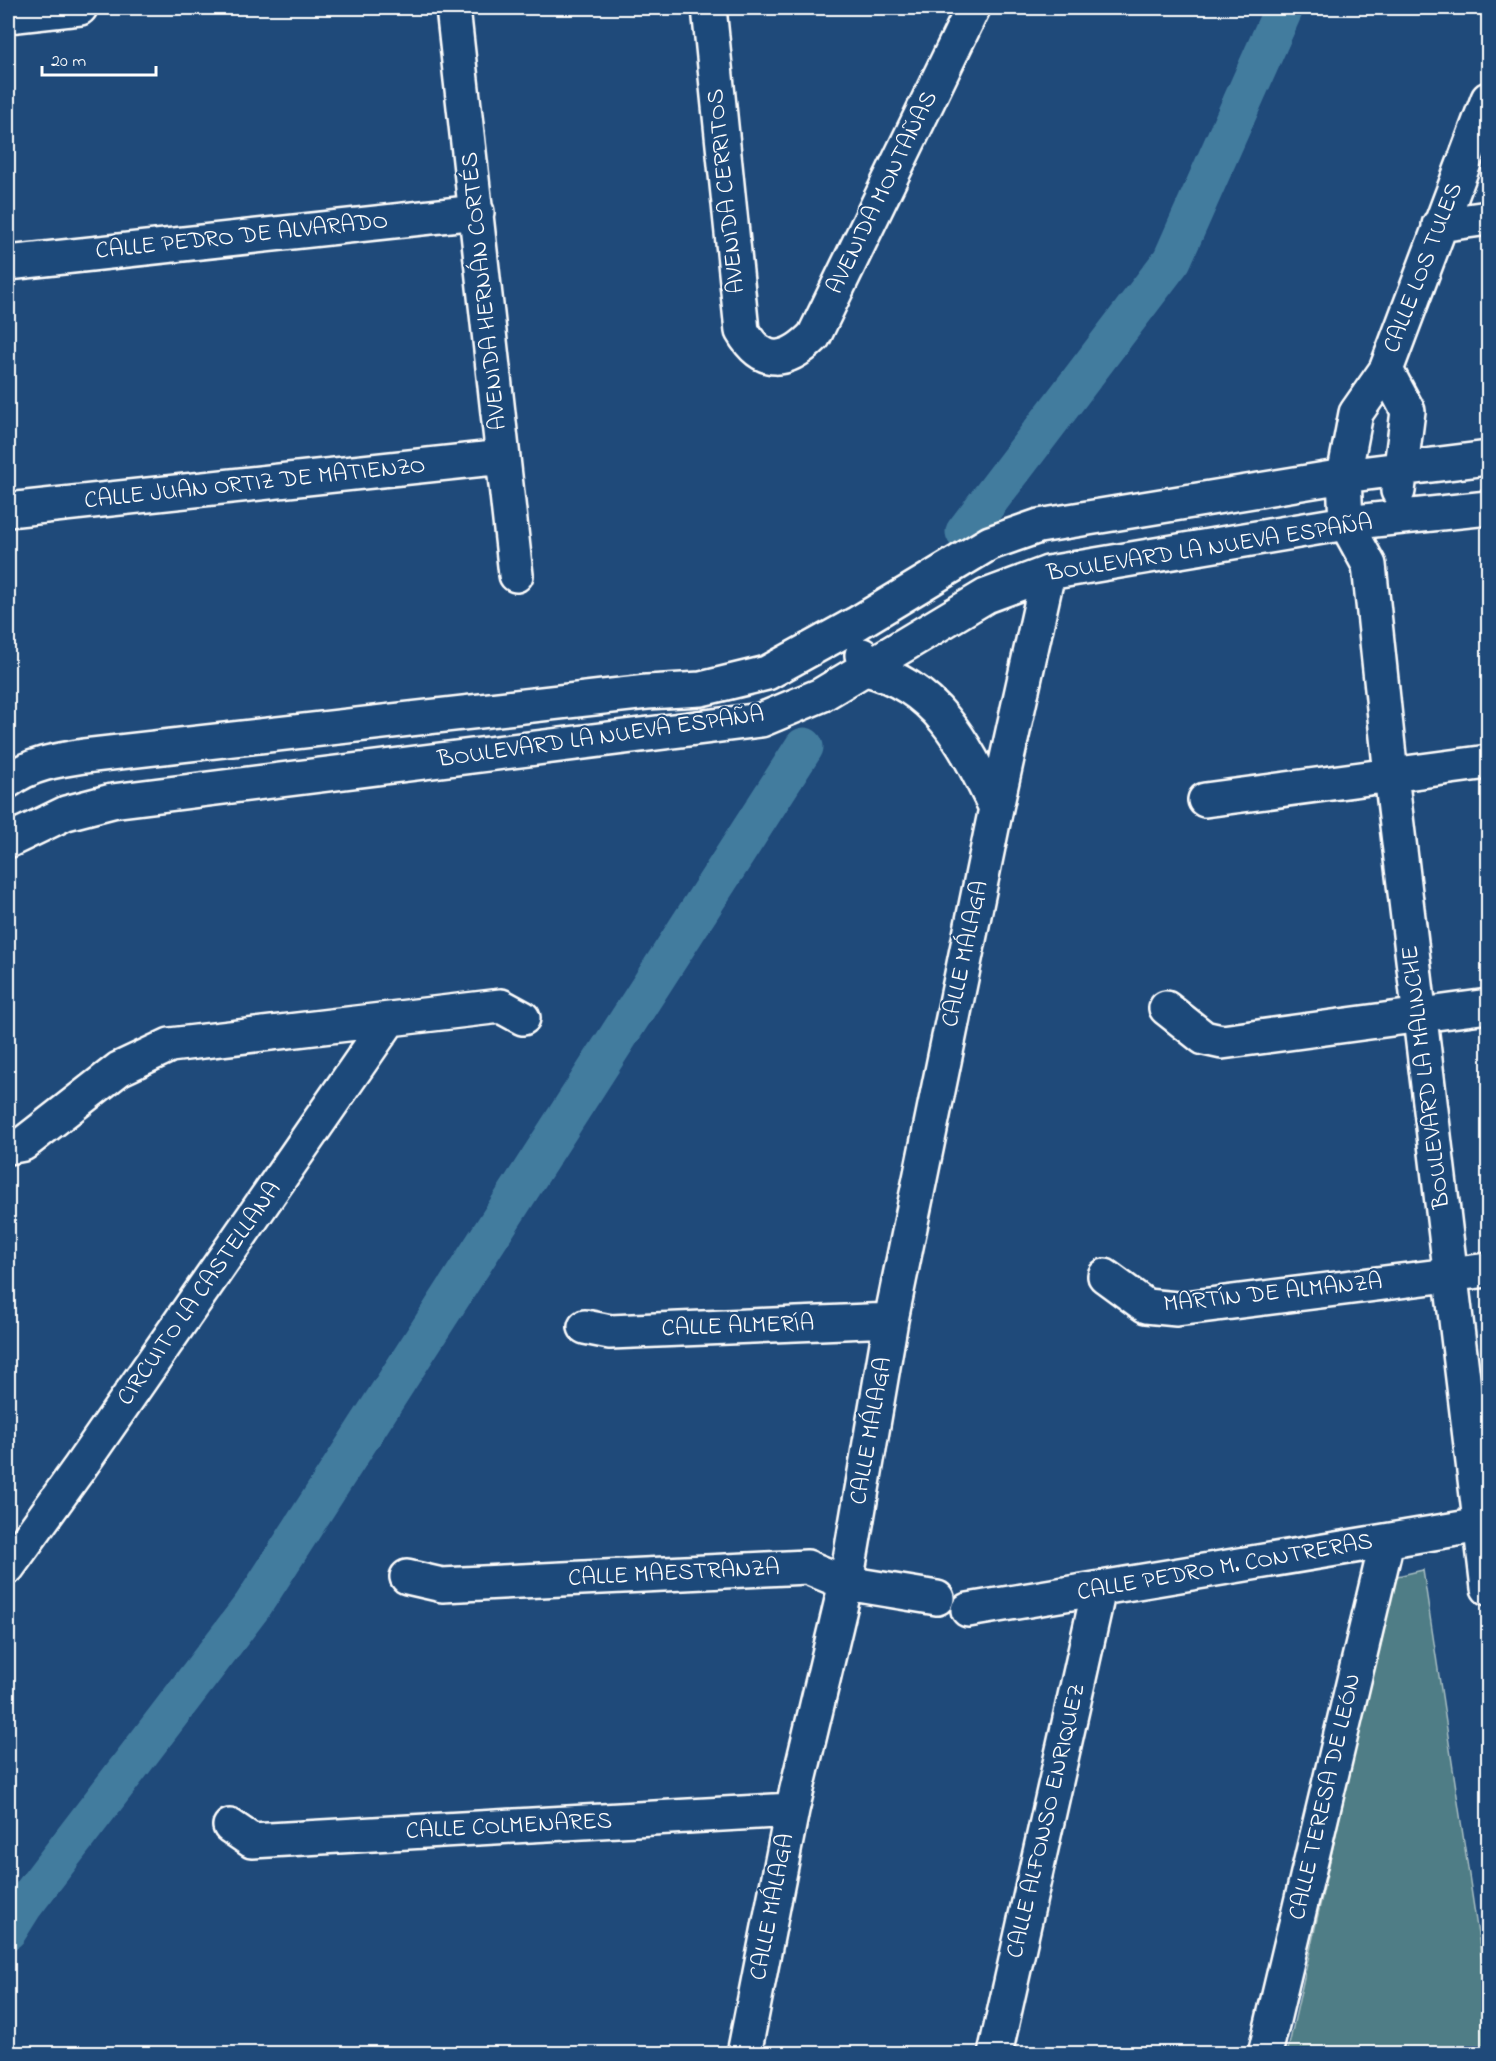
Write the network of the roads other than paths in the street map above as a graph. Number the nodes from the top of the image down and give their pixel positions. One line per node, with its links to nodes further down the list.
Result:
1 (80, 8): 5 (street)
2 (453, 8): 7 (street, AVENIDA HERNÁN CORTÉS)
3 (709, 8): 11 (street, AVENIDA CERRITOS)
4 (971, 9): 11 (street, AVENIDA MONTAÑAS)
5 (8, 16)
6 (1488, 99): 9 (street, CALLE LOS TULES)
7 (477, 212): 10 (street, CALLE PEDRO DE ALVARADO); 13 (street, AVENIDA HERNÁN CORTÉS)
8 (1488, 218): 9 (street)
9 (1439, 225): 12 (street, CALLE LOS TULES)
10 (8, 263)
11 (774, 359)
12 (1386, 370): 15 (street, CALLE LOS TULES); 16 (street, CALLE LOS TULES)
13 (503, 457): 18 (street, CALLE JUAN ORTIZ DE MATIENZO); 23 (street, AVENIDA HERNÁN CORTÉS)
14 (1488, 458): 15 (street, BOULEVARD LA NUEVA ESPAÑA)
15 (1403, 470): 16 (street, BOULEVARD LA NUEVA ESPAÑA); 19 (street, CALLE LOS TULES)
16 (1344, 476): 20 (street, CALLE LOS TULES); 24 (street, BOULEVARD LA NUEVA ESPAÑA)
17 (1488, 508): 19 (street, BOULEVARD LA NUEVA ESPAÑA)
18 (8, 510)
19 (1391, 520): 20 (street, BOULEVARD LA NUEVA ESPAÑA); 21 (street)
20 (1346, 523): 21 (street, BOULEVARD LA MALINCHE); 22 (street, BOULEVARD LA NUEVA ESPAÑA)
21 (1369, 565): 27 (street, BOULEVARD LA MALINCHE)
22 (1048, 573): 25 (street, BOULEVARD LA NUEVA ESPAÑA); 30 (street, CALLE MÁLAGA)
23 (516, 575)
24 (856, 624): 25 (street); 28 (street, BOULEVARD LA NUEVA ESPAÑA)
25 (866, 669): 30 (street); 31 (street, BOULEVARD LA NUEVA ESPAÑA)
26 (1488, 762): 27 (street)
27 (1391, 775): 29 (street); 34 (street, BOULEVARD LA MALINCHE)
28 (8, 781)
29 (1205, 800)
30 (996, 808): 41 (street, CALLE MÁLAGA)
31 (8, 841)
32 (1488, 1006): 34 (street)
33 (1166, 1008): 34 (street)
34 (1419, 1014): 39 (street, BOULEVARD LA MALINCHE)
35 (523, 1018): 36 (street)
36 (390, 1019): 37 (street); 45 (street, CIRCUITO LA CASTELLANA)
37 (8, 1148)
38 (1488, 1270): 39 (street, MARTÍN DE ALMANZA)
39 (1451, 1274): 40 (street, MARTÍN DE ALMANZA); 43 (street, BOULEVARD LA MALINCHE)
40 (1105, 1276)
41 (891, 1320): 42 (street, CALLE ALMERÍA); 47 (street, CALLE MÁLAGA)
42 (585, 1327)
43 (1481, 1524): 44 (street, CALLE PEDRO M. CONTRERAS); 48 (street, BOULEVARD LA MALINCHE)
44 (1387, 1541): 49 (street, CALLE PEDRO M. CONTRERAS); 56 (street, CALLE TERESA DE LEÓN)
45 (8, 1567)
46 (407, 1577): 47 (street, CALLE MAESTRANZA)
47 (846, 1583): 50 (street, CALLE MAESTRANZA); 52 (street, CALLE MÁLAGA)
48 (1488, 1588)
49 (1099, 1589): 51 (street, CALLE PEDRO M. CONTRERAS); 55 (street, CALLE ALFONSO ENRIQUEZ)
50 (937, 1598)
51 (968, 1611)
52 (792, 1810): 53 (street, CALLE COLMENARES); 54 (street, CALLE MÁLAGA)
53 (230, 1826)
54 (744, 2054)
55 (995, 2054)
56 (1265, 2054)

